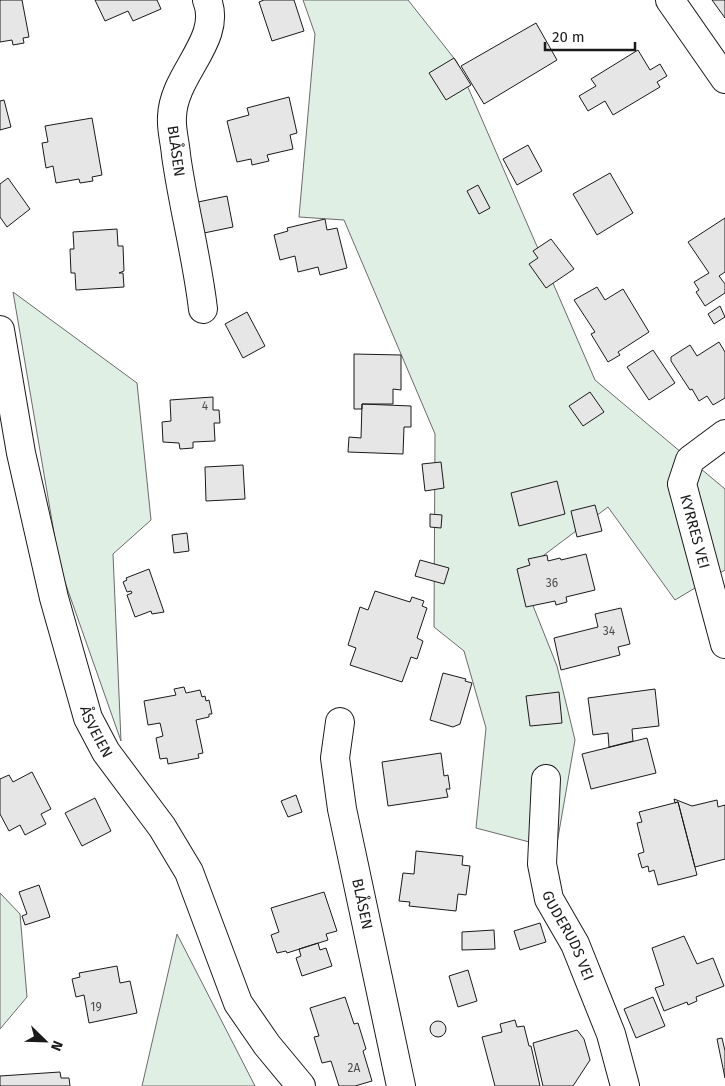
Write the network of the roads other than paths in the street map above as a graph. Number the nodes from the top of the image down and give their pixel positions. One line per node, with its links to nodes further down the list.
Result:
1 (207, 0): 4 (street, BLÅSEN)
2 (670, 0): 3 (street)
3 (725, 79)
4 (203, 309)
5 (0, 330): 10 (street, ÅSVEIEN)
6 (725, 434): 7 (street, KYRRES VEI)
7 (725, 644)
8 (340, 722): 11 (street, BLÅSEN)
9 (546, 779): 12 (street, GUDERUDS VEI)
10 (301, 1086)
11 (401, 1086)
12 (625, 1086)

